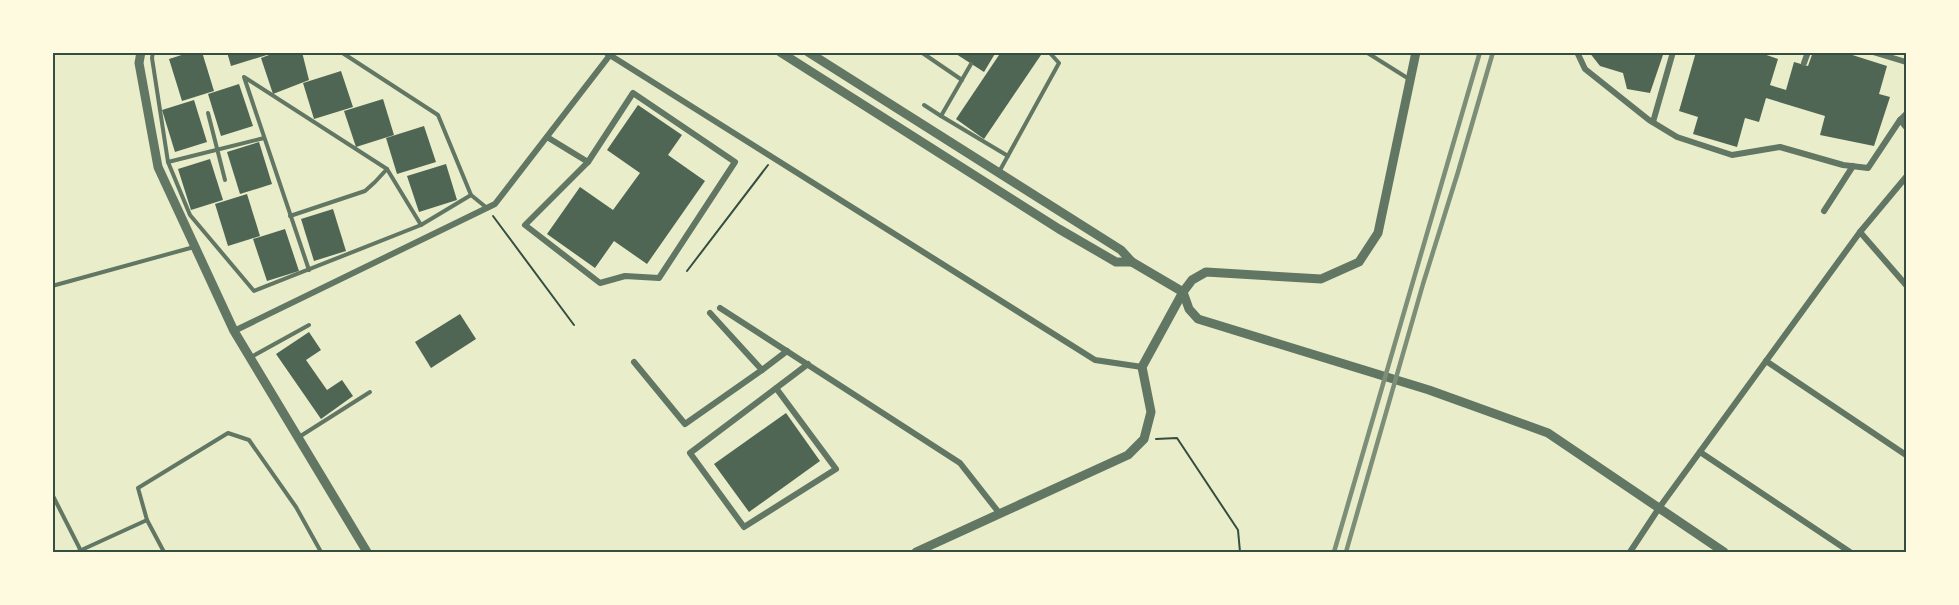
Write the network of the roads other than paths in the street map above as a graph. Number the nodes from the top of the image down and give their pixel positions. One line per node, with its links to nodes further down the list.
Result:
1 (141, 52): 44 (street)
2 (153, 52): 31 (lane)
3 (340, 52): 38 (lane)
4 (780, 52): 45 (street)
5 (808, 52): 35 (street)
6 (921, 52): 18 (lane)
7 (1049, 52): 30 (lane)
8 (1366, 52): 19 (lane)
9 (1416, 52): 19 (street)
10 (1576, 52): 25 (street)
11 (1673, 52): 25 (street)
12 (1808, 52): 16 (street)
13 (1873, 52): 15 (street)
14 (608, 54): 27 (street); 59 (street)
15 (1906, 62)
16 (1804, 63)
17 (970, 64): 18 (lane)
18 (962, 80): 23 (lane)
19 (1410, 80): 49 (street)
20 (924, 105): 23 (lane)
21 (207, 113): 29 (lane)
22 (1906, 114): 24 (street)
23 (941, 116): 30 (lane)
24 (1900, 120): 26 (street); 33 (street)
25 (1653, 122): 33 (street)
26 (1906, 127)
27 (547, 137): 32 (street); 39 (street)
28 (264, 138): 29 (lane); 34 (lane); 41 (lane)
29 (217, 149): 31 (lane); 37 (lane)
30 (1008, 156): 35 (lane)
31 (168, 162): 46 (lane)
32 (588, 162): 32 (street)
33 (1853, 166): 40 (street)
34 (387, 169): 41 (lane); 42 (lane)
35 (999, 172): 45 (street)
36 (1906, 177): 43 (street)
37 (225, 180)
38 (471, 195): 39 (lane); 42 (lane)
39 (487, 208): 53 (street)
40 (1824, 211)
41 (290, 216): 46 (lane)
42 (421, 225): 46 (lane)
43 (1860, 232): 47 (street); 56 (street)
44 (195, 247): 48 (lane); 53 (street)
45 (1132, 262): 49 (street)
46 (309, 270)
47 (1906, 285)
48 (52, 286)
49 (1183, 292): 59 (street); 67 (street)
50 (720, 308): 54 (street)
51 (710, 313): 60 (street)
52 (309, 325): 55 (lane)
53 (234, 331): 55 (street)
54 (787, 351): 58 (street); 60 (street)
55 (250, 357): 63 (street)
56 (1766, 361): 64 (street); 65 (street)
57 (634, 362): 60 (street)
58 (808, 364): 61 (street); 68 (street)
59 (1142, 367): 68 (street)
60 (762, 370)
61 (776, 388): 61 (street)
62 (370, 392): 63 (lane)
63 (298, 438): 73 (street)
64 (1700, 452): 67 (street); 77 (street)
65 (1906, 455)
66 (52, 494): 70 (lane)
67 (1659, 508): 75 (street); 76 (street)
68 (1000, 514): 74 (street)
69 (147, 520): 70 (lane); 71 (lane); 72 (lane)
70 (79, 552)
71 (164, 552)
72 (321, 552)
73 (367, 552)
74 (916, 552)
75 (1630, 552)
76 (1725, 552)
77 (1850, 552)

